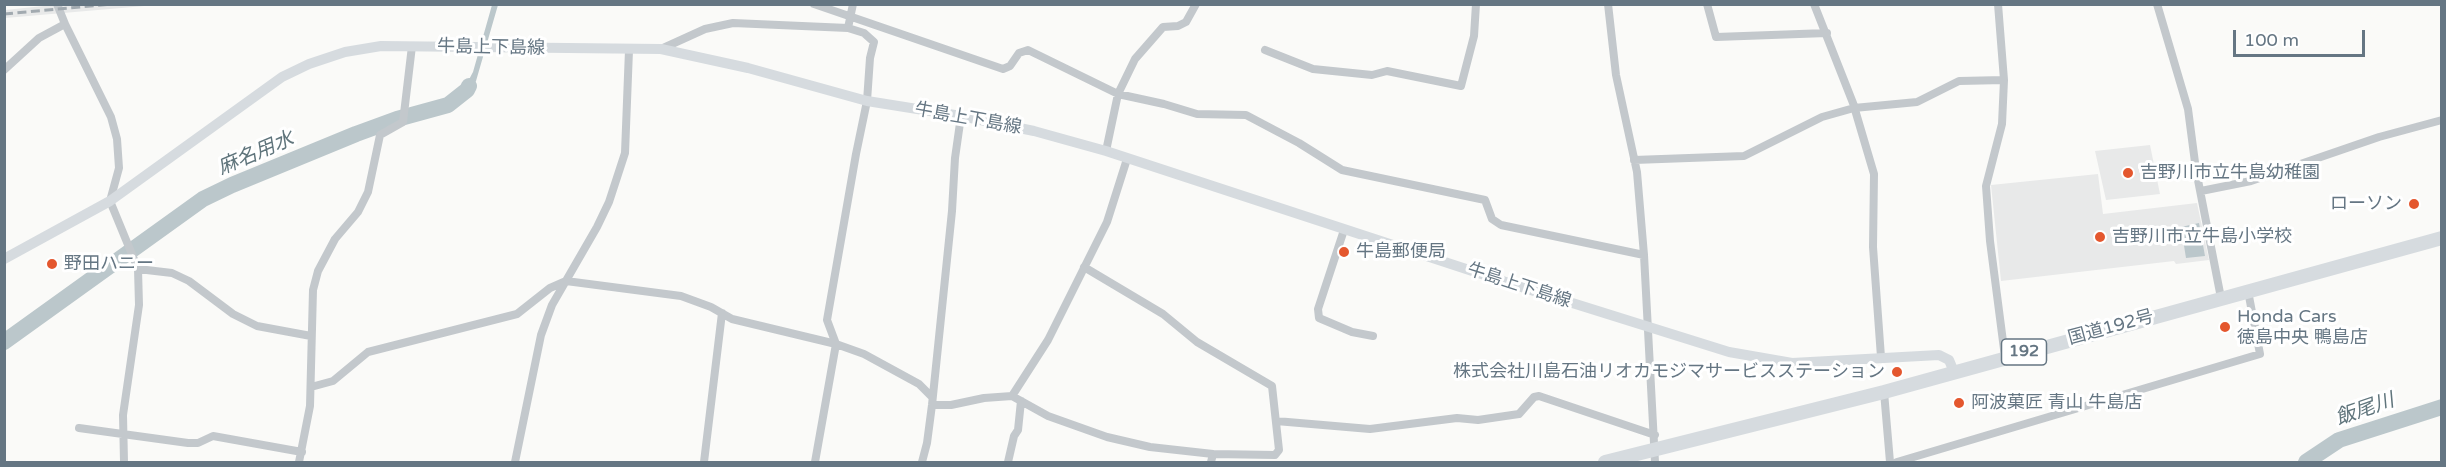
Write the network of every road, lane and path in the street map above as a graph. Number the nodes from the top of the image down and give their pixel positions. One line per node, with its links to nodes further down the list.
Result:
1 (57, 4): 12 (street)
2 (814, 4): 11 (street)
3 (853, 4): 11 (street)
4 (1196, 4): 21 (street)
5 (1476, 4): 18 (street)
6 (1608, 4): 28 (street)
7 (1707, 4): 14 (street)
8 (1814, 4): 14 (street)
9 (1998, 4): 20 (street)
10 (2157, 4): 29 (street)
11 (851, 15): 13 (street); 21 (street)
12 (64, 24): 19 (street); 30 (street)
13 (848, 28): 16 (street); 22 (street)
14 (1827, 33): 23 (street)
15 (412, 46): 17 (main road, 牛島上下島線); 30 (main road, 牛島上下島線); 42 (street)
16 (661, 49): 17 (main road, 牛島上下島線); 22 (main road, 牛島上下島線)
17 (628, 50): 37 (street)
18 (1265, 50)
19 (4, 70)
20 (2004, 80): 23 (street); 46 (street)
21 (1118, 94): 26 (street); 33 (street)
22 (867, 101): 24 (main road, 牛島上下島線); 44 (street)
23 (1854, 108): 28 (street); 45 (street)
24 (961, 116): 26 (main road, 牛島上下島線); 52 (street)
25 (2442, 120): 29 (street)
26 (1106, 151): 27 (main road, 牛島上下島線)
27 (1127, 159): 31 (main road, 牛島上下島線); 36 (street)
28 (1634, 160): 33 (street)
29 (2201, 191): 39 (street)
30 (110, 201): 34 (main road, 牛島上下島線); 35 (street)
31 (1344, 230): 41 (main road, 牛島上下島線); 43 (street)
32 (2442, 238): 38 (highway, 国道192号 / 192)
33 (1644, 255): 41 (street)
34 (4, 259)
35 (137, 265): 42 (street); 55 (street)
36 (1084, 267): 50 (street); 53 (street)
37 (566, 281): 40 (street); 48 (street); 61 (street)
38 (2248, 291): 39 (highway, 国道192号 / 192); 68 (street)
39 (2221, 298): 46 (highway, 国道192号 / 192)
40 (722, 314): 44 (street); 62 (street)
41 (1649, 327): 45 (main road, 牛島上下島線); 56 (street)
42 (310, 336): 48 (street)
43 (1373, 336)
44 (836, 344): 52 (street); 63 (street)
45 (1881, 357): 47 (main road, 牛島上下島線)
46 (2005, 357): 47 (highway, 国道192号 / 192)
47 (1954, 372): 49 (highway, 国道192号 / 192)
48 (311, 387): 57 (street)
49 (1884, 392): 56 (highway, 国道192号 / 192); 67 (street)
50 (1012, 396): 51 (street); 52 (street)
51 (1021, 400): 58 (street); 65 (street)
52 (932, 401): 64 (street)
53 (1276, 422): 56 (street); 58 (street)
54 (79, 428): 55 (street)
55 (123, 435): 57 (street); 59 (street)
56 (1655, 449): 66 (highway, 国道192号 / 192)
57 (302, 452): 60 (street)
58 (1212, 458)
59 (124, 462)
60 (299, 462)
61 (514, 462)
62 (704, 462)
63 (818, 462)
64 (922, 462)
65 (1008, 462)
66 (1605, 462)
67 (1890, 462)
68 (1897, 462)

